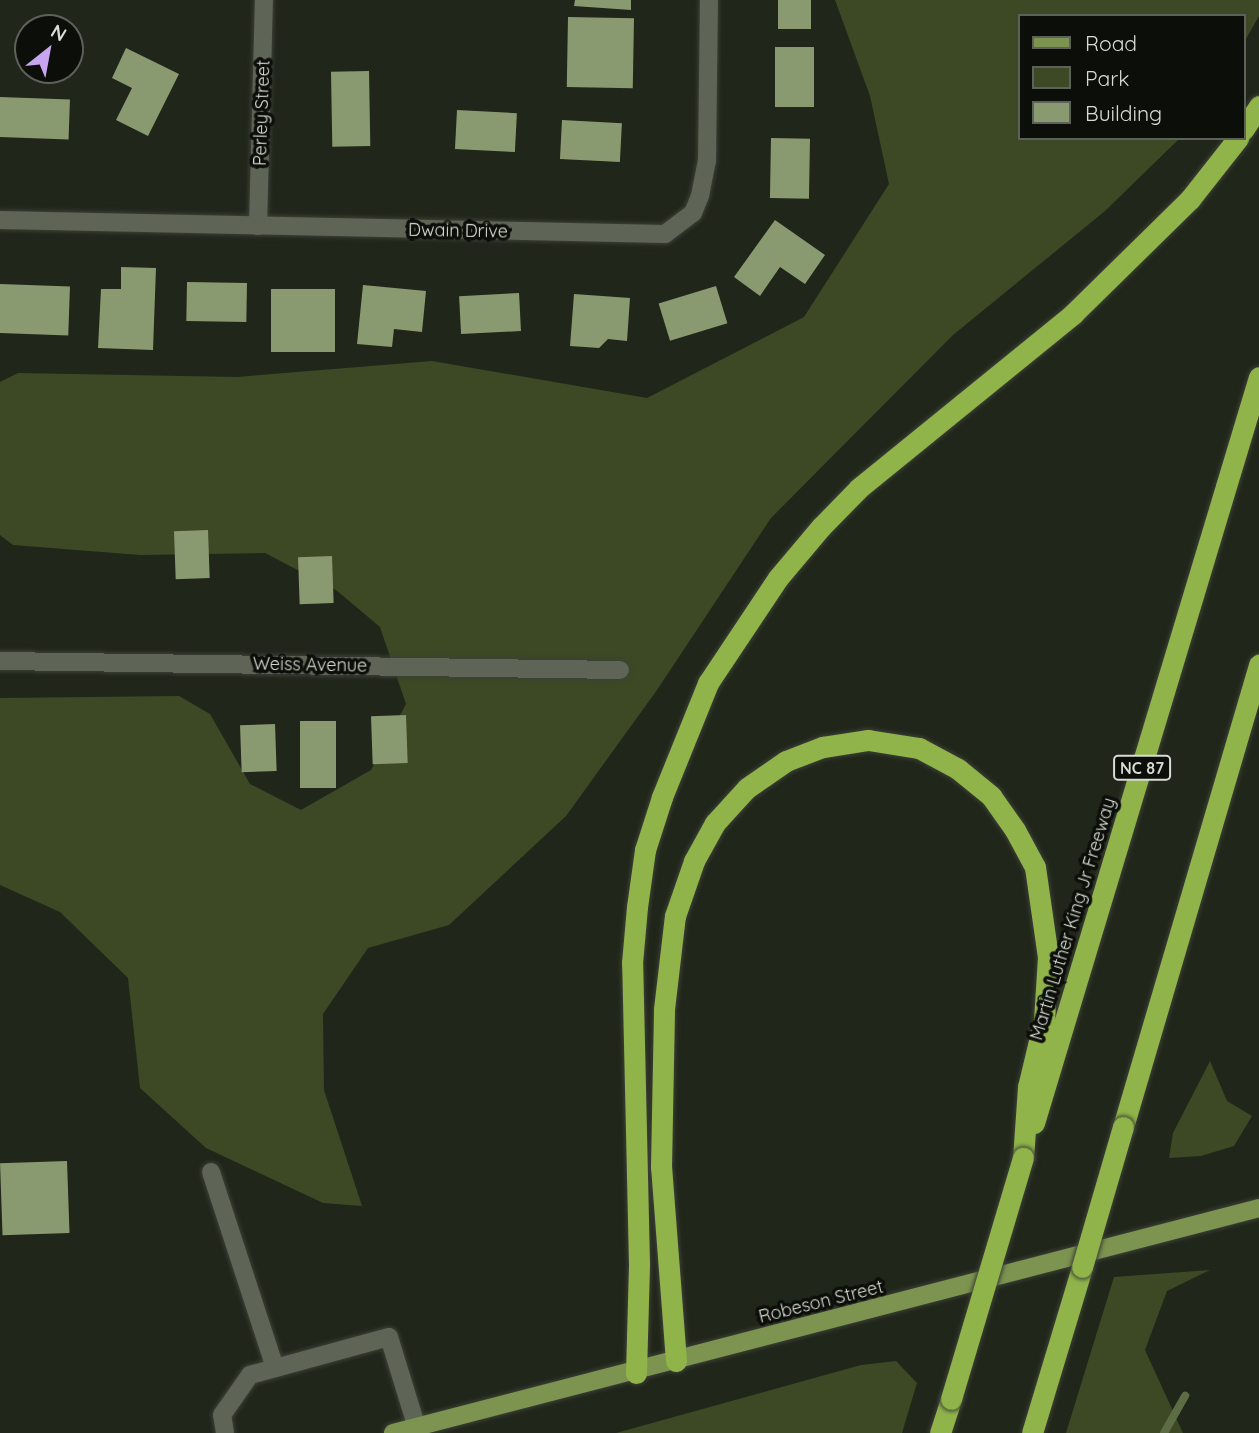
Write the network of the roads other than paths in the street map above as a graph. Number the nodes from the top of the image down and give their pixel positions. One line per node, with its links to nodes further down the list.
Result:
1 (264, 0): 7 (street, Perley Street)
2 (709, 0): 7 (street, Dwain Drive)
3 (1259, 106): 4 (highway)
4 (1245, 127)
5 (1236, 140): 17 (highway)
6 (0, 220): 7 (street, Dwain Drive)
7 (258, 226)
8 (1259, 377): 12 (highway, Martin Luther King Jr Freeway / NC 87)
9 (0, 661): 11 (street, Weiss Avenue)
10 (1259, 665): 22 (highway, bridge)
11 (620, 670)
12 (1023, 1158): 15 (highway); 21 (highway, Martin Luther King Jr Freeway / NC 87, bridge)
13 (211, 1172): 16 (street)
14 (1259, 1208): 15 (main road, Robeson Street)
15 (676, 1361): 17 (main road, Robeson Street)
16 (275, 1368): 18 (street); 19 (street)
17 (636, 1373): 18 (main road, Robeson Street)
18 (417, 1428): 20 (main road, Robeson Street)
19 (225, 1433)
20 (393, 1433)
21 (940, 1433)
22 (1032, 1433)

